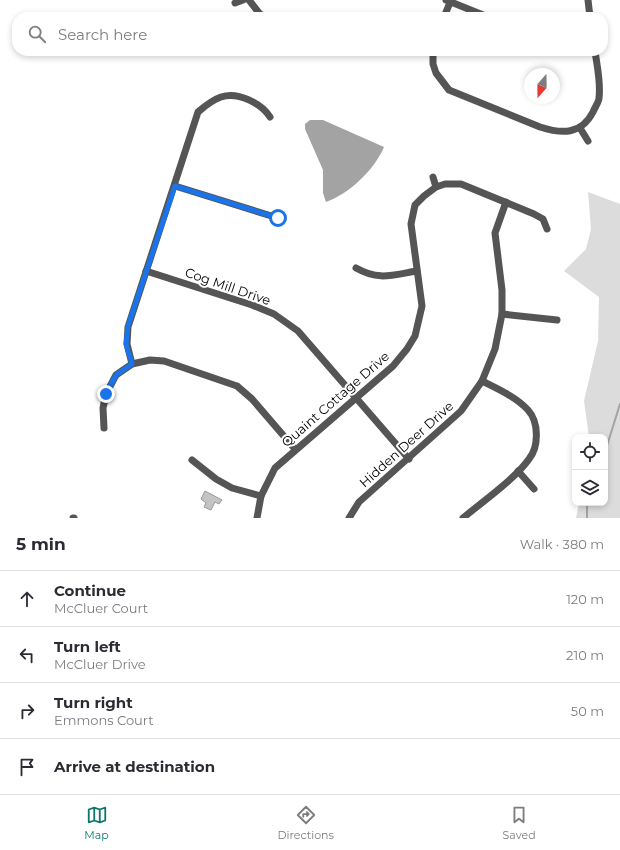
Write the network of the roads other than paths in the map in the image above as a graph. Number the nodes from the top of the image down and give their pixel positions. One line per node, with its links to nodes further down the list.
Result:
1 (249, 0): 4 (street)
2 (588, 0): 7 (street)
3 (449, 1): 5 (street); 6 (street)
4 (257, 12)
5 (446, 12)
6 (476, 12)
7 (589, 12)
8 (433, 56): 11 (street)
9 (596, 56): 11 (street)
10 (270, 117): 14 (street)
11 (580, 128): 12 (street)
12 (588, 141)
13 (433, 177): 15 (street)
14 (175, 186): 17 (street); 20 (street)
15 (436, 187): 16 (street); 21 (street, Quaint Cottage Drive)
16 (506, 202): 18 (street); 22 (street, Hidden Deer Drive)
17 (278, 218)
18 (547, 229)
19 (356, 268): 21 (street)
20 (146, 271): 24 (street); 26 (street, Cog Mill Drive)
21 (417, 271): 26 (street, Quaint Cottage Drive)
22 (502, 314): 23 (street); 25 (street, Hidden Deer Drive)
23 (557, 320)
24 (132, 364): 27 (street); 28 (street)
25 (482, 381): 29 (street, Hidden Deer Drive); 31 (street)
26 (355, 398): 28 (street, Quaint Cottage Drive); 29 (street, Cog Mill Drive)
27 (104, 428)
28 (295, 450): 33 (street, Quaint Cottage Drive)
29 (409, 459): 35 (street, Hidden Deer Drive)
30 (192, 460): 33 (street)
31 (518, 471): 32 (street); 36 (street)
32 (534, 489)
33 (261, 496): 34 (street, Quaint Cottage Drive)
34 (257, 518)
35 (349, 518)
36 (463, 518)

